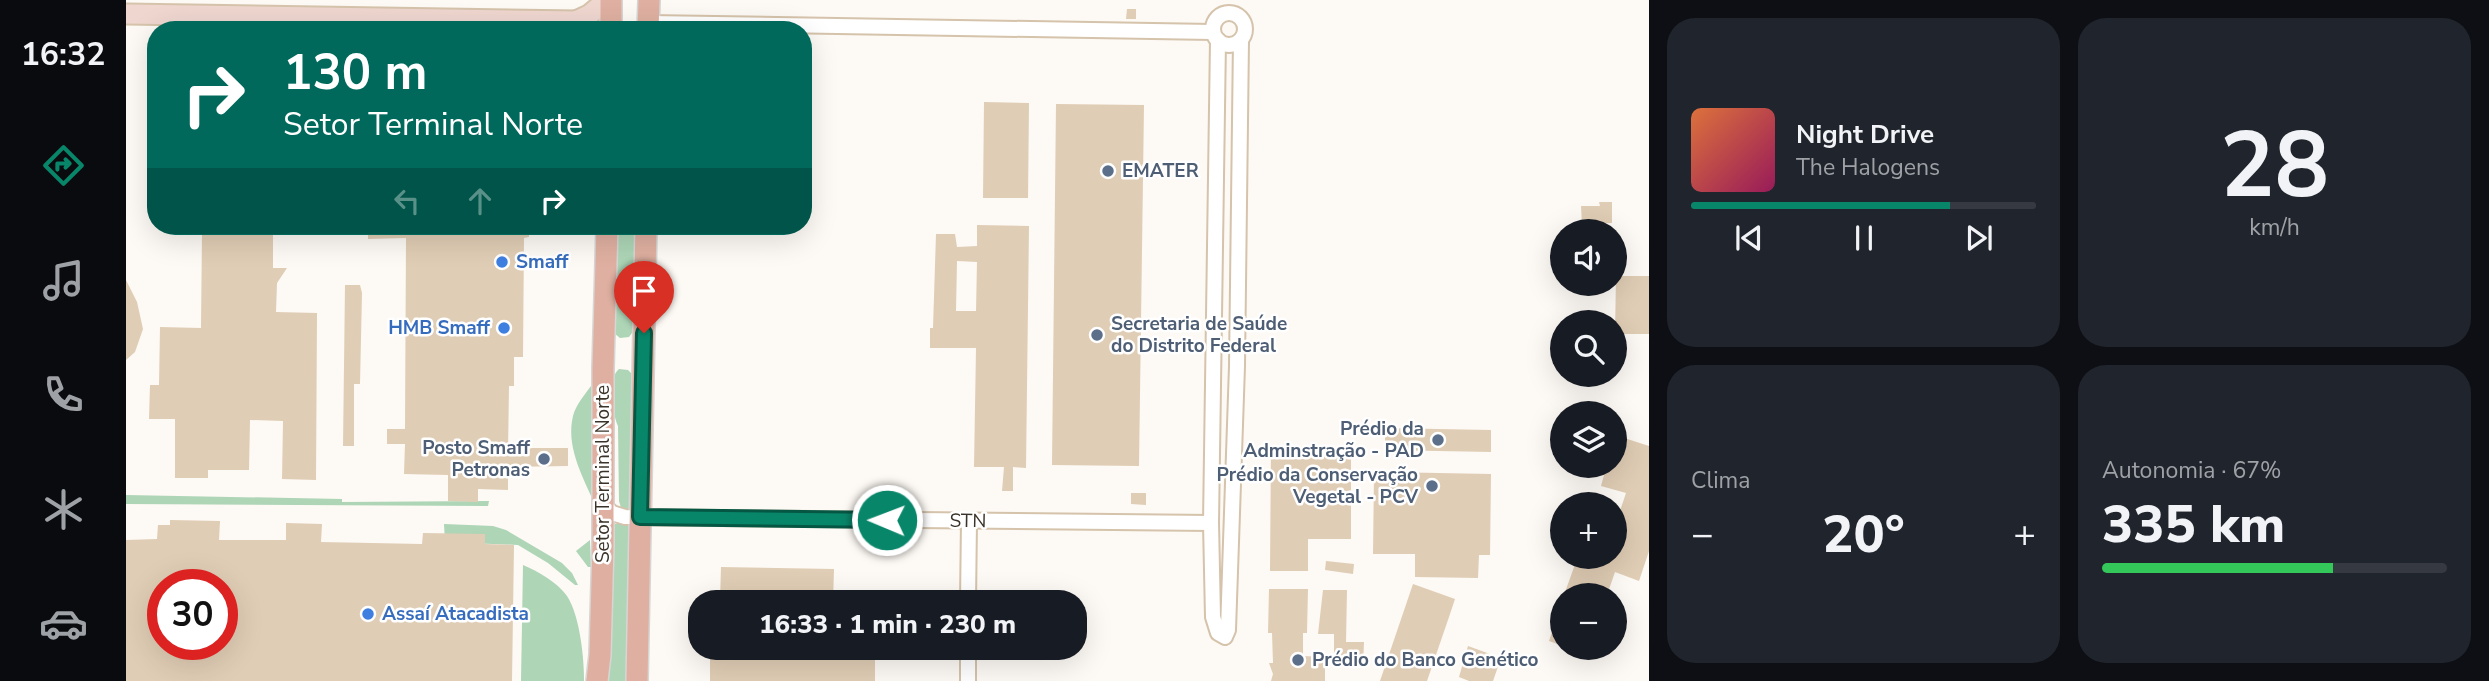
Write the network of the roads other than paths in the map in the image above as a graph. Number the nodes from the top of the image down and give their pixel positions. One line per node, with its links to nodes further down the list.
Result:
1 (609, 0): 8 (main road); 9 (main road)
2 (649, 0): 10 (main road)
3 (1217, 0): 12 (street)
4 (1239, 0): 6 (street)
5 (126, 13): 7 (main road)
6 (1239, 16): 12 (street); 13 (street)
7 (408, 21)
8 (587, 21)
9 (610, 21)
10 (648, 21)
11 (812, 27): 12 (street)
12 (1216, 30): 13 (street); 19 (street)
13 (1241, 40): 19 (street)
14 (607, 235): 16 (main road, Setor Terminal Norte)
15 (646, 235): 17 (main road, Setor Terminal Norte)
16 (604, 505): 17 (street, STN); 22 (main road, Setor Terminal Norte)
17 (640, 517): 18 (street, STN); 23 (main road, Setor Terminal Norte)
18 (969, 521): 19 (street, STN); 20 (street)
19 (1211, 523)
20 (968, 590)
21 (968, 660): 24 (street)
22 (597, 681)
23 (637, 681)
24 (968, 681)

